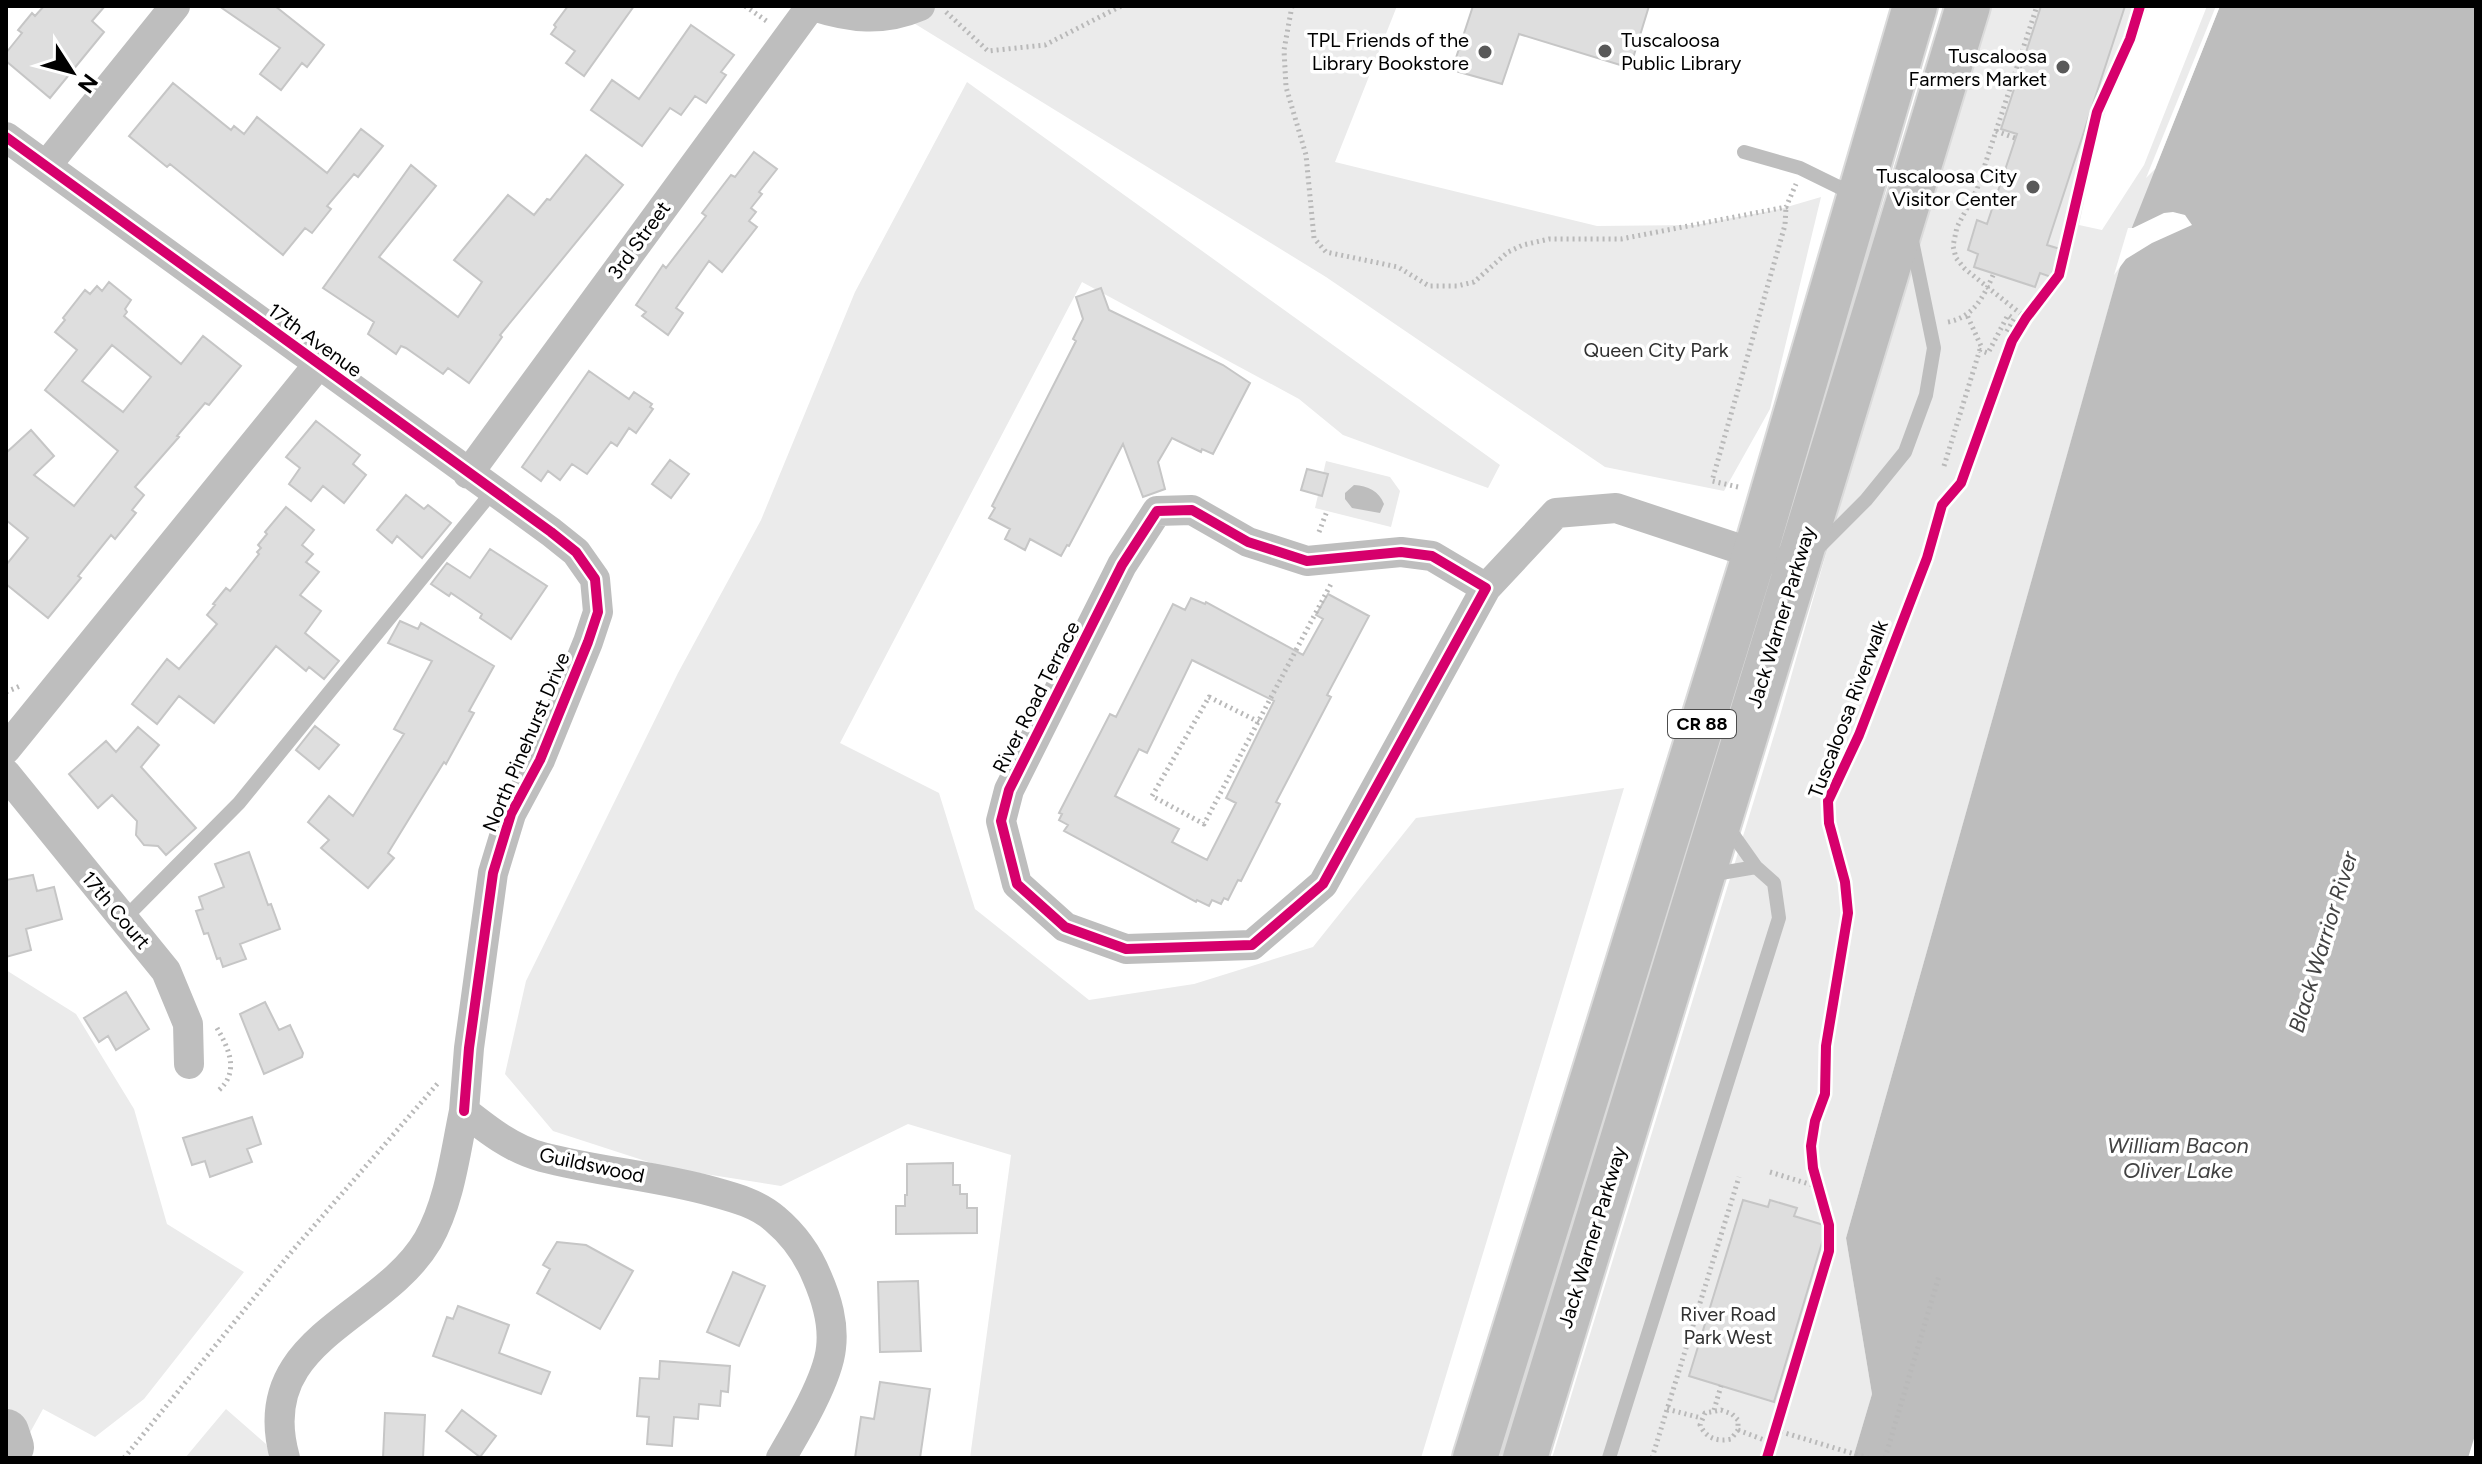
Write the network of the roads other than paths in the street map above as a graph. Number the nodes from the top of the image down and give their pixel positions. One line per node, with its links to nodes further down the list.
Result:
1 (175, 6): 8 (street)
2 (812, 6): 3 (street); 12 (street, 3rd Street)
3 (920, 6)
4 (1915, 6): 9 (main road, CR 88)
5 (1968, 6): 10 (main road, Jack Warner Parkway)
6 (6, 137): 8 (street, 17th Avenue)
7 (1744, 152): 9 (lane)
8 (46, 166): 11 (street, 17th Avenue)
9 (1860, 197): 14 (main road, CR 88)
10 (1906, 212): 15 (main road, Jack Warner Parkway); 15 (lane)
11 (318, 365): 12 (street, 17th Avenue); 18 (street)
12 (468, 474): 13 (street, 17th Avenue)
13 (493, 491): 16 (street, 17th Avenue); 23 (lane)
14 (1755, 553): 15 (street, River Road Terrace); 17 (street, River Road Terrace); 28 (main road, CR 88)
15 (1796, 570): 20 (main road, Jack Warner Parkway)
16 (595, 579): 25 (street, North Pinehurst Drive)
17 (1486, 588): 17 (street, River Road Terrace)
18 (6, 749)
19 (6, 774): 23 (street, 17th Court)
20 (1720, 814): 21 (lane); 22 (main road, Jack Warner Parkway)
21 (1756, 867): 22 (lane); 30 (lane)
22 (1702, 876): 29 (main road, Jack Warner Parkway)
23 (124, 919): 24 (street, 17th Court)
24 (189, 1064)
25 (464, 1111): 26 (street); 27 (street, Guildswood)
26 (285, 1458)
27 (781, 1458)
28 (1475, 1458)
29 (1525, 1458)
30 (1609, 1458)

